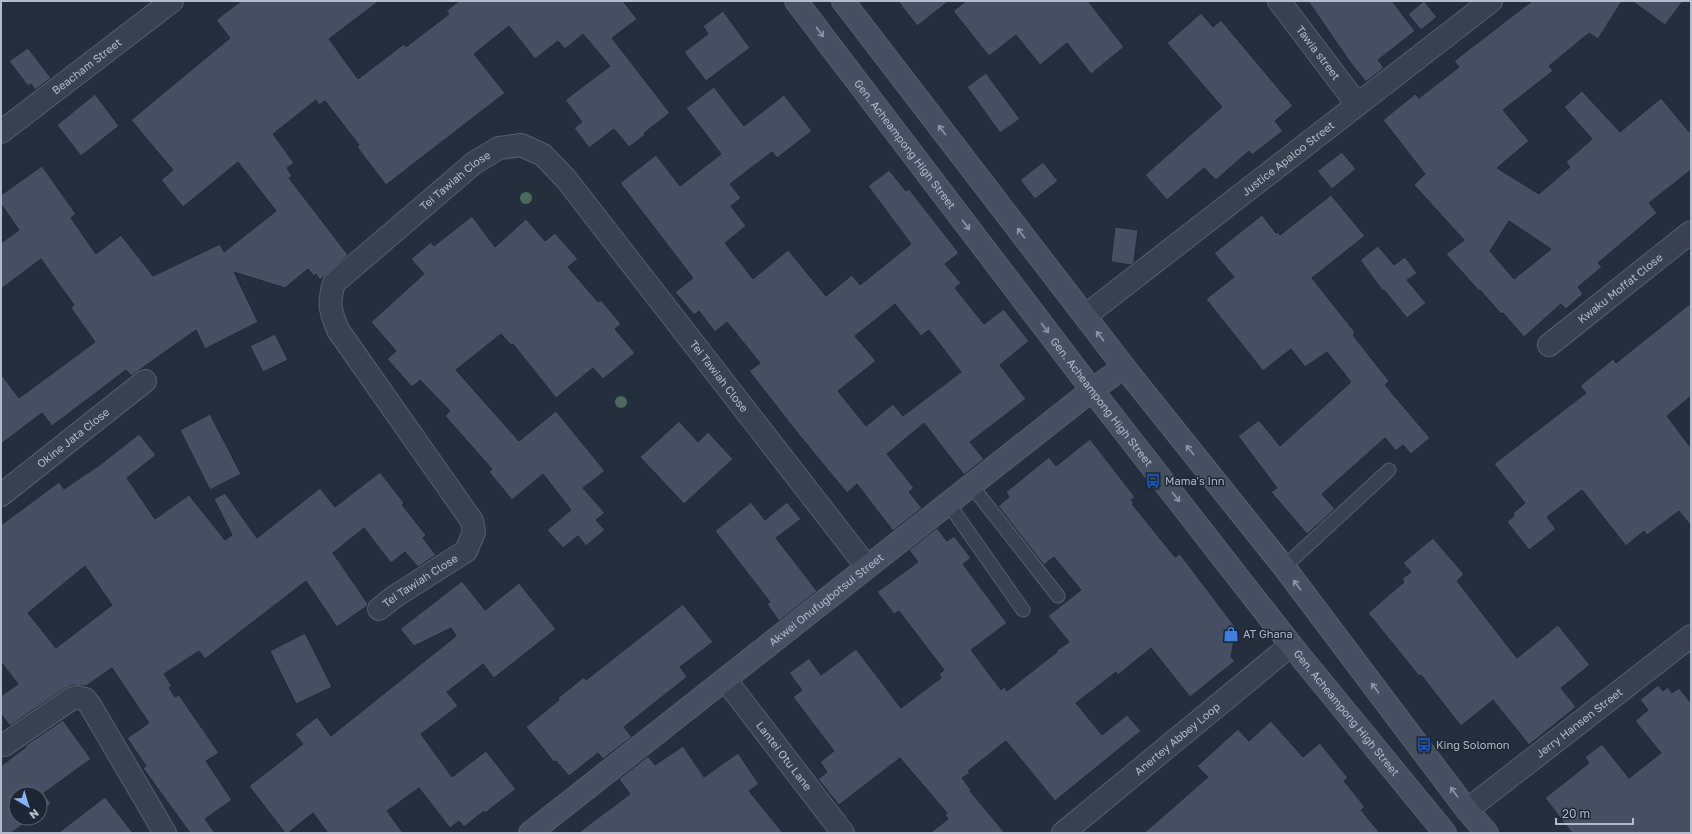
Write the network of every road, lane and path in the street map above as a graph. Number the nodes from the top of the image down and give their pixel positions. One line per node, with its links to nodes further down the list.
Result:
1 (172, 1): 7 (street, Beacham Street)
2 (796, 1): 13 (main road, Gen. Acheampong High Street, one-way to 13)
3 (843, 1): 9 (main road, one-way to 3)
4 (1279, 1): 6 (street, Tawia street)
5 (1491, 1): 6 (street, Justice Apaloo Street)
6 (1357, 104): 9 (street, Justice Apaloo Street)
7 (1, 132)
8 (1691, 232): 10 (street, Kwaku Moffat Close)
9 (1085, 316): 11 (main road, one-way to 9)
10 (1549, 345)
11 (1124, 367): 13 (main road, Akwei Onufugbotsui Street); 19 (main road, one-way to 11)
12 (144, 381): 16 (street, Okine Jata Close)
13 (1092, 390): 15 (main road, Akwei Onufugbotsui Street); 24 (main road, Gen. Acheampong High Street, one-way to 24)
14 (1389, 470): 19 (lane)
15 (971, 485): 17 (main road, Akwei Onufugbotsui Street); 20 (lane)
16 (1, 495)
17 (948, 503): 18 (main road, Akwei Onufugbotsui Street); 22 (lane)
18 (868, 567): 21 (street, Tei Tawiah Close); 25 (main road, Akwei Onufugbotsui Street)
19 (1284, 567): 27 (main road, one-way to 19)
20 (1058, 596)
21 (379, 609)
22 (1023, 610)
23 (1691, 636): 27 (street, Jerry Hansen Street)
24 (1290, 645): 31 (street, Anertey Abbey Loop); 32 (main road, Gen. Acheampong High Street)
25 (725, 679): 29 (main road, Akwei Onufugbotsui Street); 30 (street, Lantei Otu Lane)
26 (4, 745): 28 (street)
27 (1467, 810): 33 (main road)
28 (165, 833)
29 (530, 833)
30 (843, 833)
31 (1063, 833)
32 (1445, 833)
33 (1487, 833)

